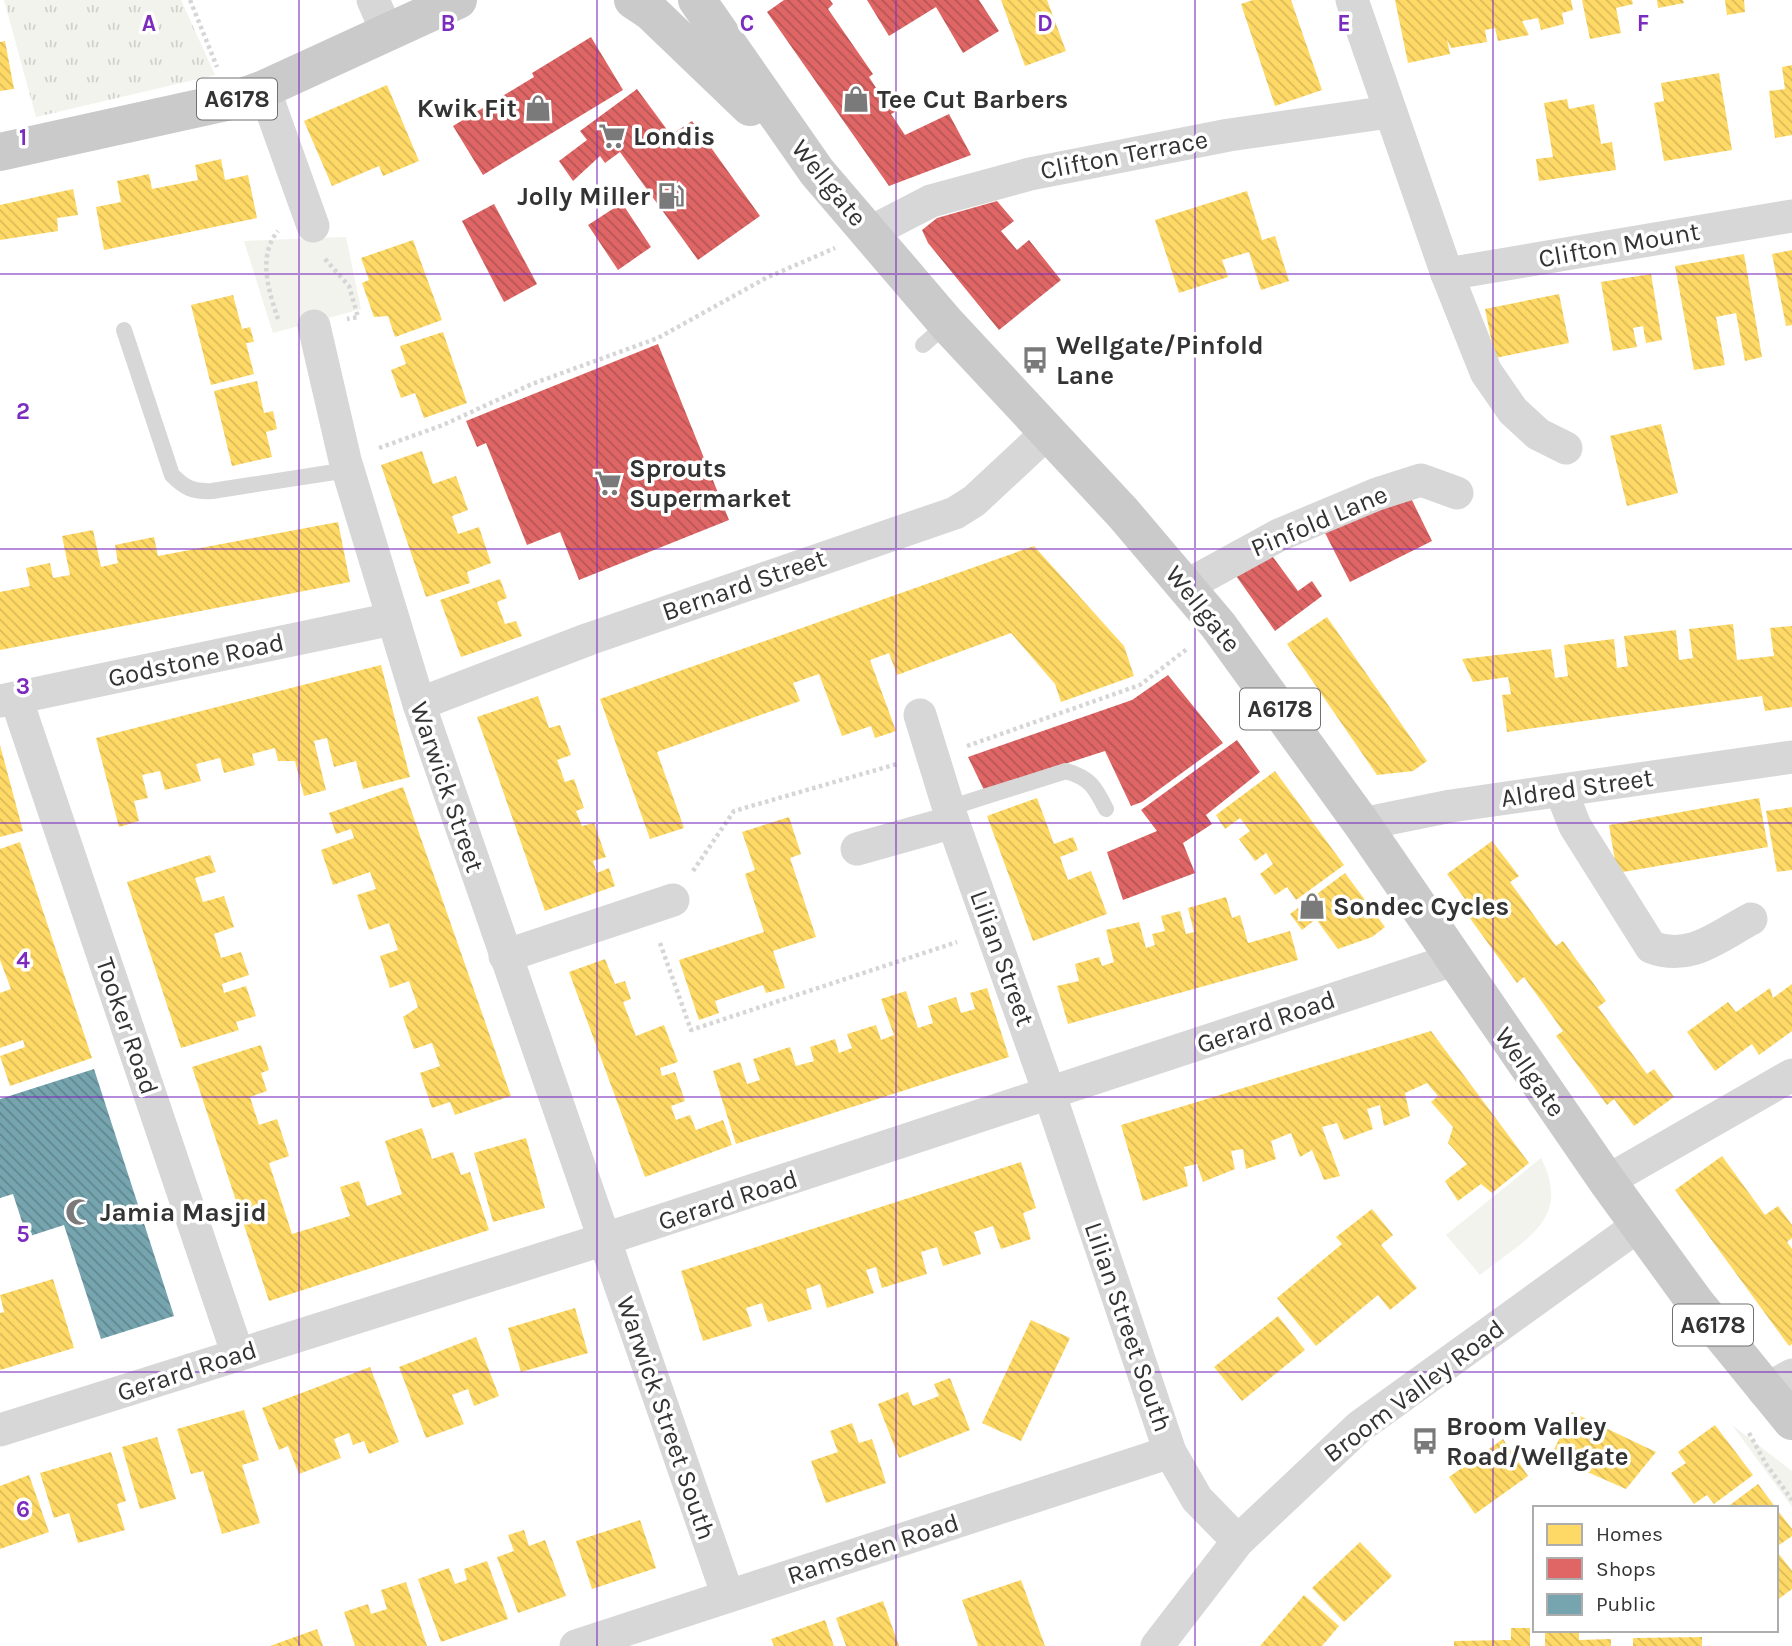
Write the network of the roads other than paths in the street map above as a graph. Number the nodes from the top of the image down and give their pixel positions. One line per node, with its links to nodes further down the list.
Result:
1 (458, 0): 5 (main road, A6178)
2 (633, 0): 9 (main road, A6178)
3 (697, 0): 9 (main road, Wellgate / A6178)
4 (1352, 0): 7 (street)
5 (380, 16): 6 (main road, A6178)
6 (247, 95): 8 (main road, A6178); 10 (street)
7 (1390, 112): 12 (street, Clifton Terrace); 13 (street)
8 (0, 152)
9 (817, 172): 12 (main road, Wellgate / A6178)
10 (308, 214)
11 (1792, 216): 13 (street, Clifton Mount)
12 (869, 233): 16 (main road, Wellgate / A6178)
13 (1447, 274): 17 (street)
14 (314, 326): 18 (street, Warwick Street)
15 (124, 330): 18 (lane)
16 (1048, 432): 20 (main road, Wellgate / A6178); 23 (street, Bernard Street)
17 (1566, 448)
18 (346, 465): 21 (street, Warwick Street)
19 (1457, 494): 20 (street, Pinfold Lane)
20 (1186, 586): 29 (main road, Wellgate / A6178)
21 (392, 619): 22 (street, Godstone Road); 23 (street, Warwick Street)
22 (8, 700): 40 (street, Tooker Road)
23 (419, 704): 33 (street, Warwick Street)
24 (920, 715): 28 (street, Lilian Street)
25 (1792, 757): 26 (street, Aldred Street)
26 (1561, 791): 29 (street, Aldred Street); 32 (street)
27 (1106, 809): 28 (lane)
28 (951, 815): 30 (street); 36 (street, Lilian Street)
29 (1362, 824): 34 (main road, Wellgate / A6178)
30 (857, 849)
31 (661, 904): 33 (street)
32 (1751, 919)
33 (505, 956): 39 (street, Warwick Street)
34 (1453, 960): 36 (street, Gerard Road); 37 (main road, Wellgate / A6178)
35 (1792, 1075): 37 (street)
36 (1051, 1095): 39 (street, Gerard Road); 44 (street, Lilian Street South)
37 (1607, 1181): 38 (main road, Wellgate / A6178)
38 (1639, 1225): 41 (main road, Wellgate / A6178); 45 (street, Broom Valley Road)
39 (605, 1240): 40 (street, Gerard Road); 46 (street, Warwick Street South)
40 (238, 1355): 43 (street, Gerard Road)
41 (1778, 1383): 42 (main road, Wellgate / A6178)
42 (1792, 1421)
43 (0, 1430)
44 (1170, 1452): 45 (street, Lilian Street South); 46 (street, Ramsden Road)
45 (1238, 1541): 48 (street, Broom Valley Road)
46 (728, 1596): 47 (street, Ramsden Road)
47 (576, 1646)
48 (1157, 1646)

